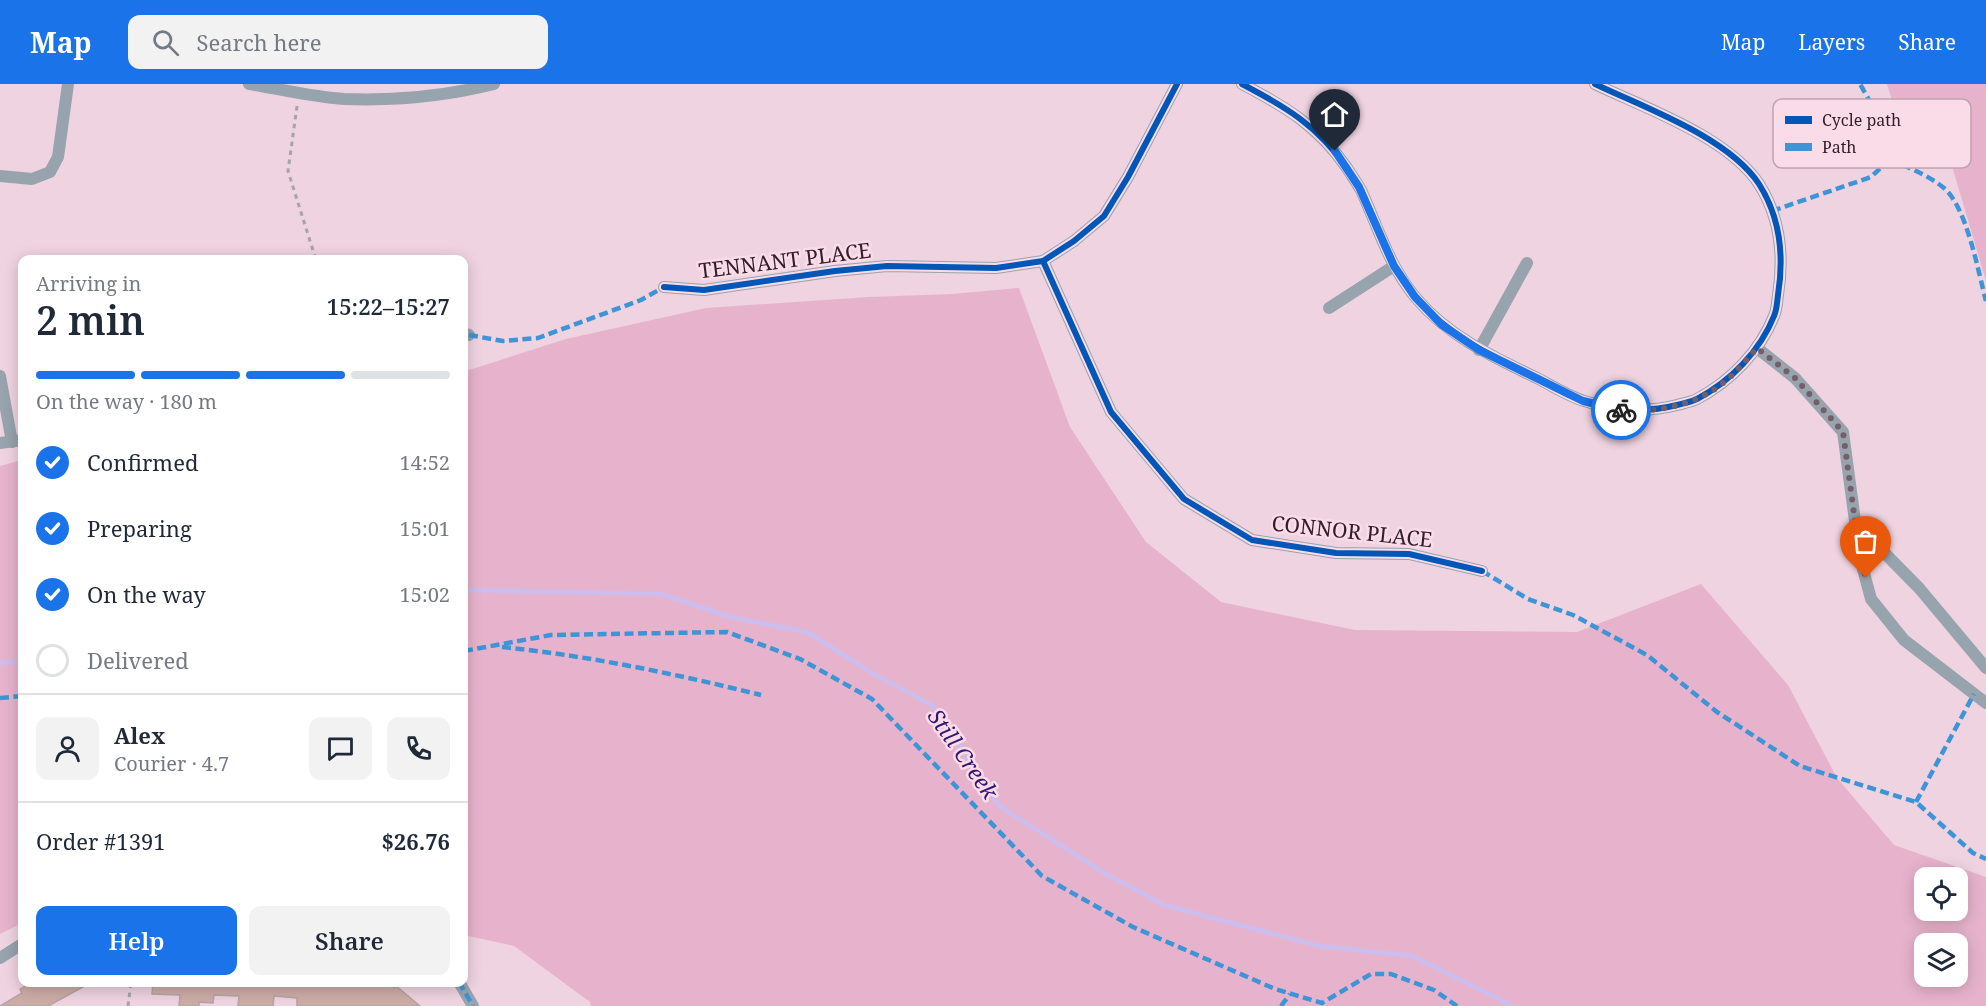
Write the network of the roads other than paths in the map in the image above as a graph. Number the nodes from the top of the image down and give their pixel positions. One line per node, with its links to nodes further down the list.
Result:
1 (68, 84): 7 (street)
2 (249, 84): 3 (street)
3 (495, 84)
4 (1177, 84): 8 (street, TENNANT PLACE)
5 (1242, 84): 10 (street)
6 (1595, 84): 13 (street)
7 (0, 176)
8 (1043, 261): 11 (street, TENNANT PLACE); 18 (street, CONNOR PLACE)
9 (1527, 263): 14 (street)
10 (1394, 266): 12 (street); 14 (street)
11 (664, 287)
12 (1329, 308)
13 (1757, 348): 14 (street); 17 (street)
14 (1479, 350)
15 (0, 376): 16 (street)
16 (12, 442)
17 (1856, 524): 19 (street); 20 (street)
18 (1482, 571)
19 (1986, 668)
20 (1986, 703)
21 (18, 947): 22 (street)
22 (0, 958)
23 (462, 987): 24 (street)
24 (473, 1006)

